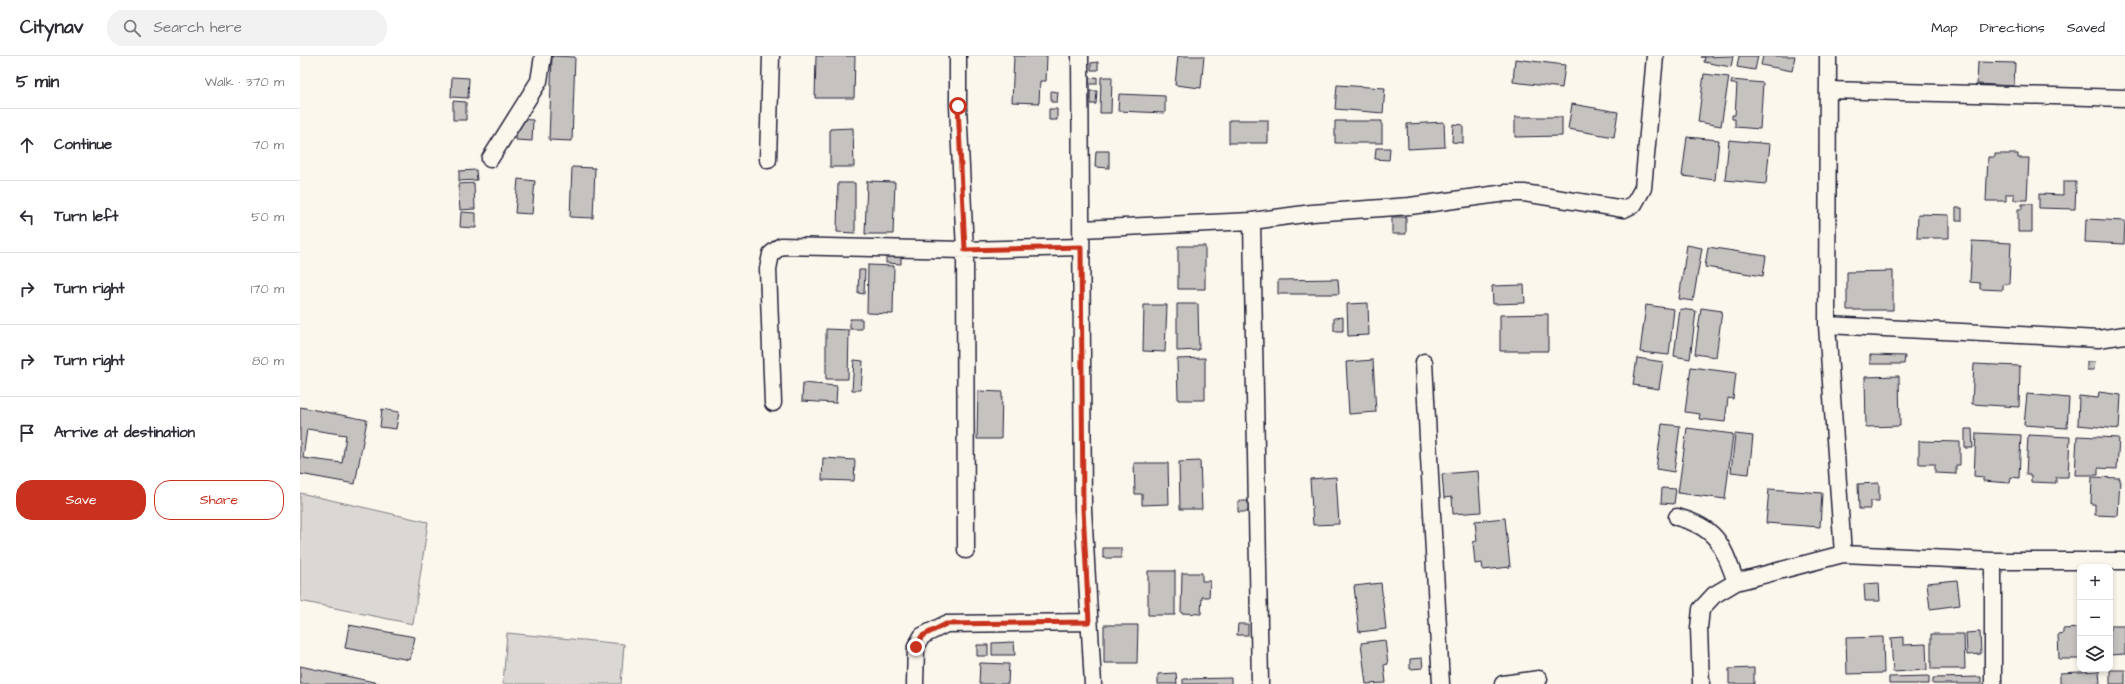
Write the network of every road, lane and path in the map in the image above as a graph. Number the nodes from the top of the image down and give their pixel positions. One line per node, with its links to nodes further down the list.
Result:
1 (543, 56): 9 (street)
2 (770, 56): 10 (street)
3 (958, 56): 14 (street)
4 (1080, 56): 12 (street)
5 (1655, 56): 11 (street)
6 (1828, 56): 7 (street)
7 (1828, 90): 8 (street); 15 (street)
8 (2125, 98)
9 (490, 160)
10 (768, 160)
11 (1252, 221): 12 (street); 29 (street)
12 (1081, 229): 13 (street)
13 (1081, 247): 14 (street); 25 (street)
14 (965, 250): 18 (street); 20 (street)
15 (1827, 325): 16 (street); 21 (street)
16 (2125, 335)
17 (1424, 362): 30 (street)
18 (773, 403)
19 (1677, 517): 24 (street)
20 (966, 550)
21 (1843, 554): 22 (street); 24 (street)
22 (1993, 561): 23 (street); 33 (street)
23 (2125, 561)
24 (1736, 582): 32 (street)
25 (1089, 622): 27 (street); 28 (street)
26 (1539, 679): 31 (street)
27 (915, 684)
28 (1093, 684)
29 (1260, 684)
30 (1441, 684)
31 (1503, 684)
32 (1701, 684)
33 (1993, 684)

